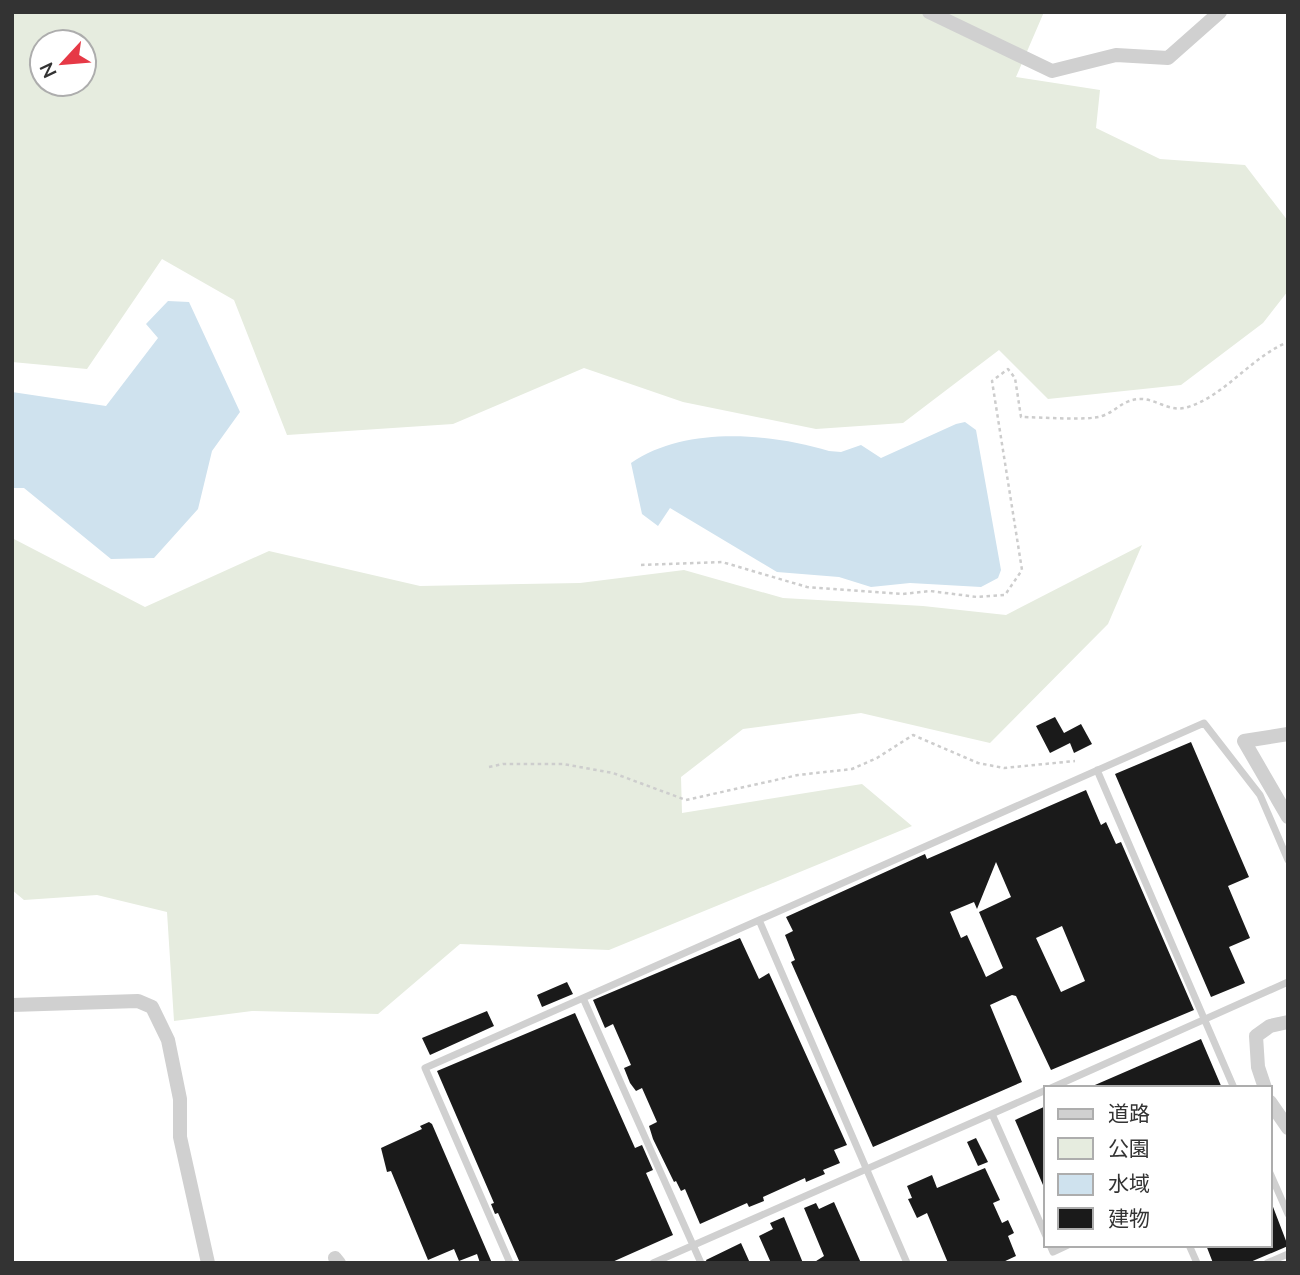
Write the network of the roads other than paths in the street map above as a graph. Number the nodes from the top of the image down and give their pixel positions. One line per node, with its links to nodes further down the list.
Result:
1 (929, 12): 2 (street)
2 (1220, 12)
3 (1288, 734): 5 (street)
4 (1097, 770): 6 (lane); 7 (lane); 11 (lane)
5 (1288, 817)
6 (1288, 860)
7 (759, 920): 9 (lane); 20 (lane)
8 (1288, 982): 11 (lane)
9 (583, 998): 24 (lane); 28 (lane)
10 (12, 1005): 27 (street)
11 (1205, 1019): 13 (lane); 14 (lane)
12 (1288, 1022): 15 (street)
13 (1055, 1086)
14 (1233, 1086)
15 (1264, 1086)
16 (1044, 1091): 18 (lane)
17 (1272, 1105): 19 (street)
18 (992, 1114): 20 (lane); 23 (lane)
19 (1288, 1128)
20 (866, 1170): 24 (lane); 31 (lane)
21 (1272, 1178): 22 (lane)
22 (1288, 1214)
23 (1044, 1231)
24 (694, 1245): 29 (lane); 30 (lane)
25 (1190, 1247): 32 (lane)
26 (1288, 1254): 33 (lane)
27 (208, 1263)
28 (510, 1263)
29 (653, 1263)
30 (701, 1263)
31 (907, 1263)
32 (1197, 1263)
33 (1268, 1263)

